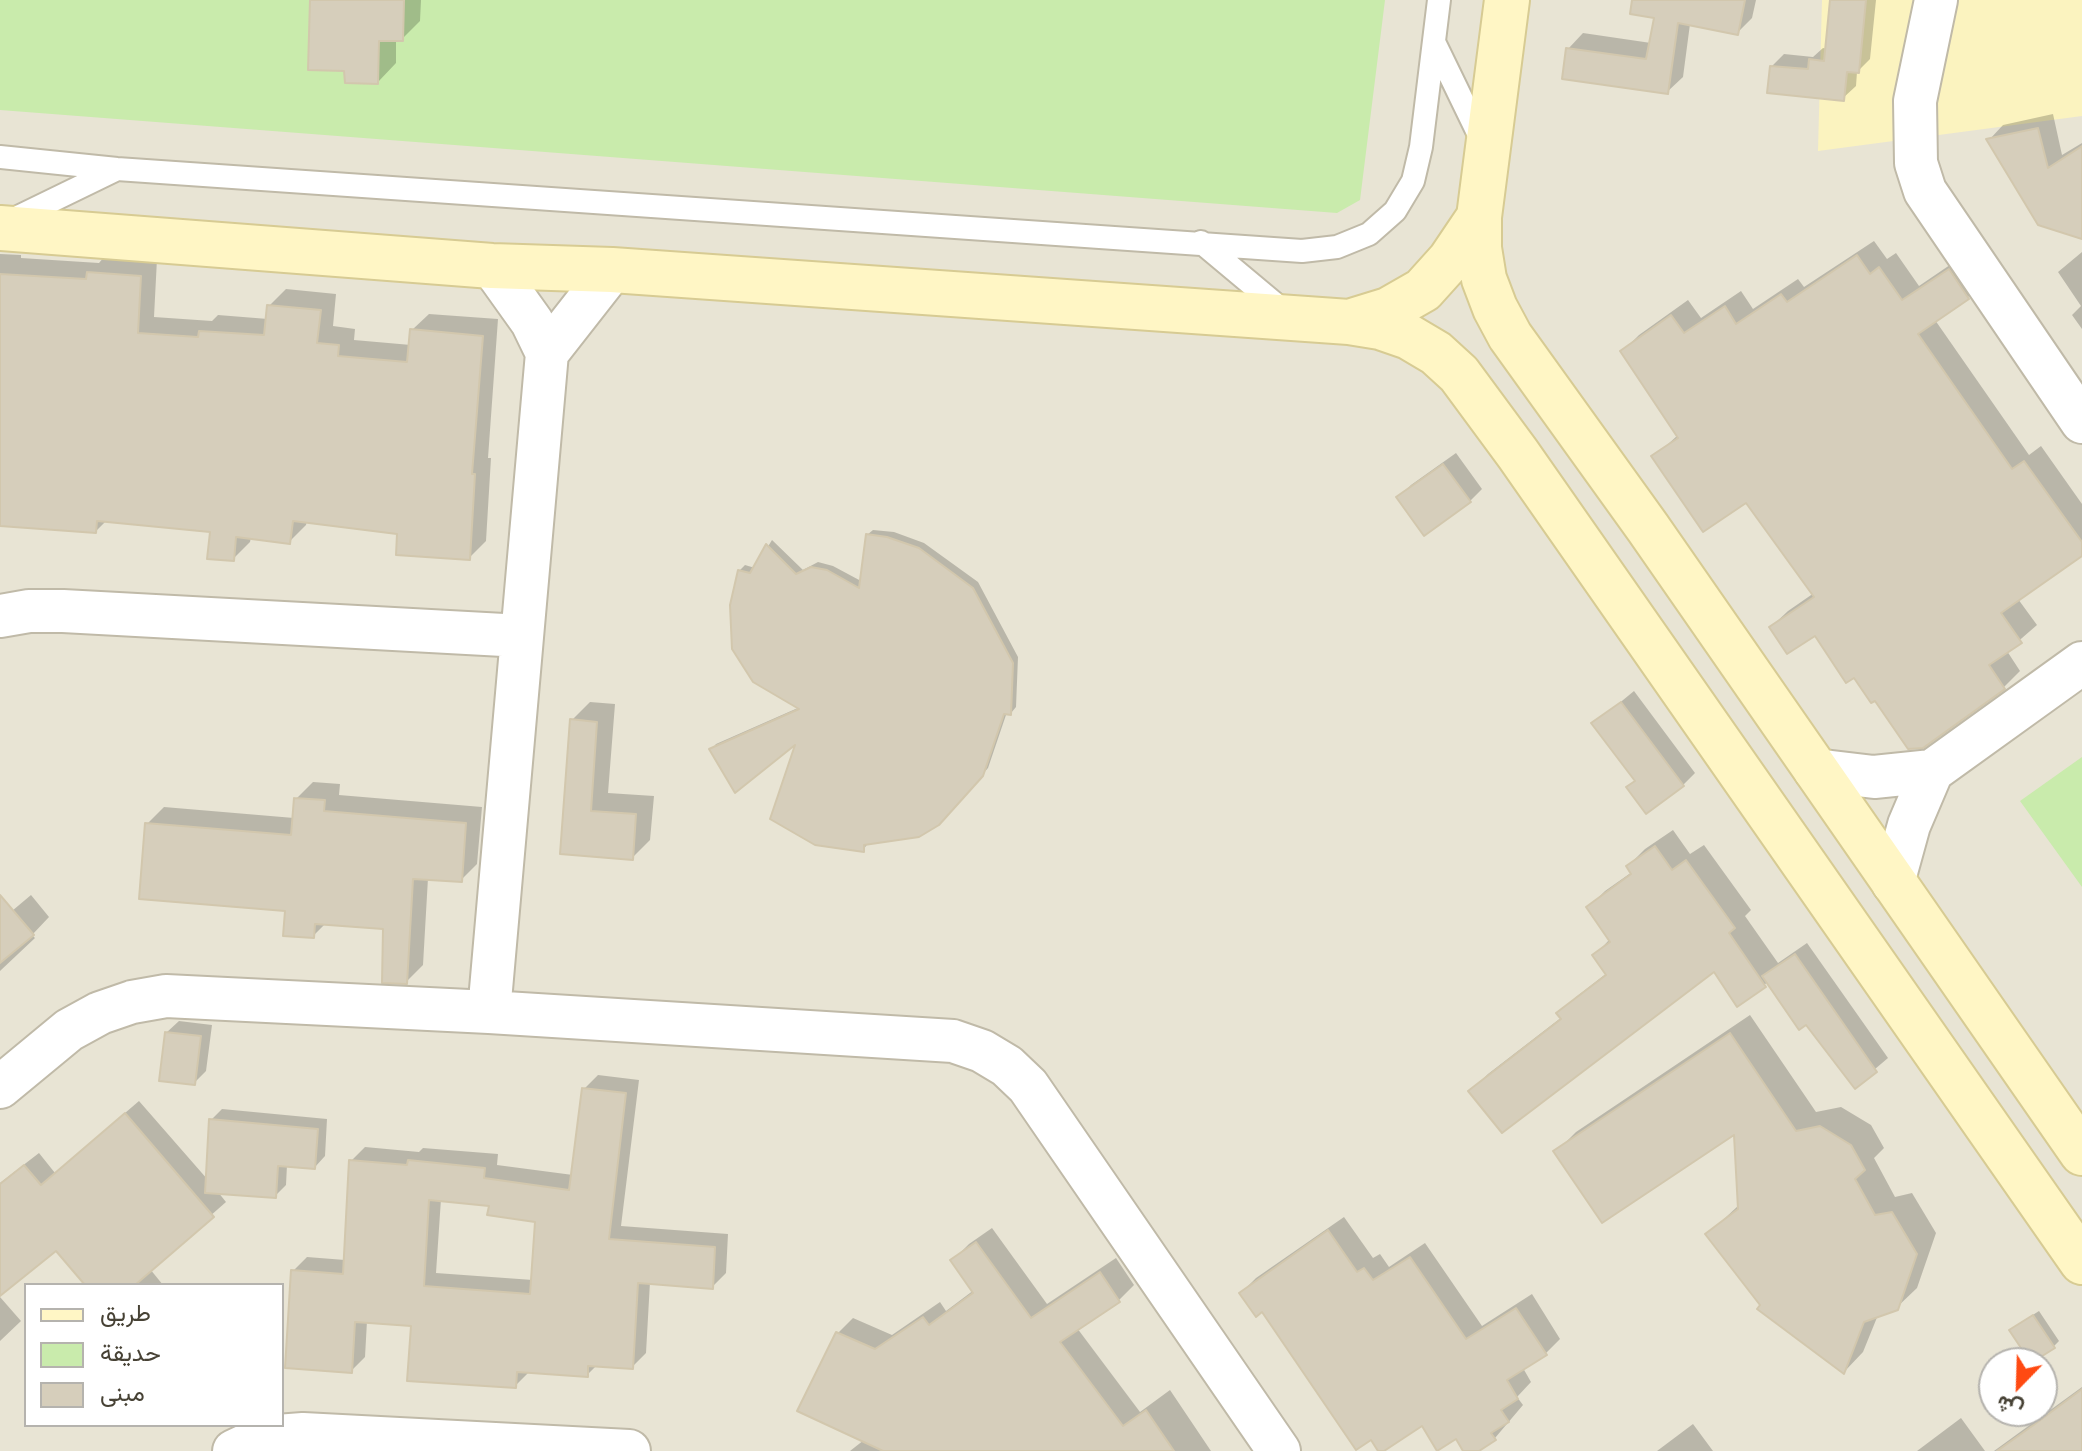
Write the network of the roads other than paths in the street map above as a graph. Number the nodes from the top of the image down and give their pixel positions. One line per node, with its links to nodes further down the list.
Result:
1 (1439, 0): 4 (lane)
2 (1507, 0): 5 (street)
3 (1936, 0): 16 (street)
4 (1434, 42): 5 (lane); 10 (lane)
5 (1487, 151): 8 (street)
6 (0, 157): 7 (lane)
7 (117, 169): 9 (lane); 10 (lane)
8 (1479, 217): 14 (street); 18 (street)
9 (0, 227): 11 (street)
10 (1201, 242): 13 (lane)
11 (492, 266): 12 (street); 15 (street)
12 (612, 270): 13 (street); 15 (street)
13 (1291, 317): 14 (street)
14 (1349, 322): 17 (street)
15 (547, 353): 20 (street)
16 (2082, 422)
17 (1518, 454): 18 (street); 28 (street)
18 (1648, 528): 22 (street)
19 (0, 616): 20 (street)
20 (522, 636): 25 (street)
21 (2082, 663): 23 (street)
22 (1815, 770): 23 (street); 24 (street)
23 (1932, 771): 24 (street)
24 (1893, 883): 27 (street)
25 (489, 1012): 26 (street); 32 (street)
26 (0, 1087)
27 (2082, 1153)
28 (2082, 1262)
29 (334, 1443): 30 (street); 31 (street)
30 (234, 1451)
31 (629, 1451)
32 (1279, 1451)

